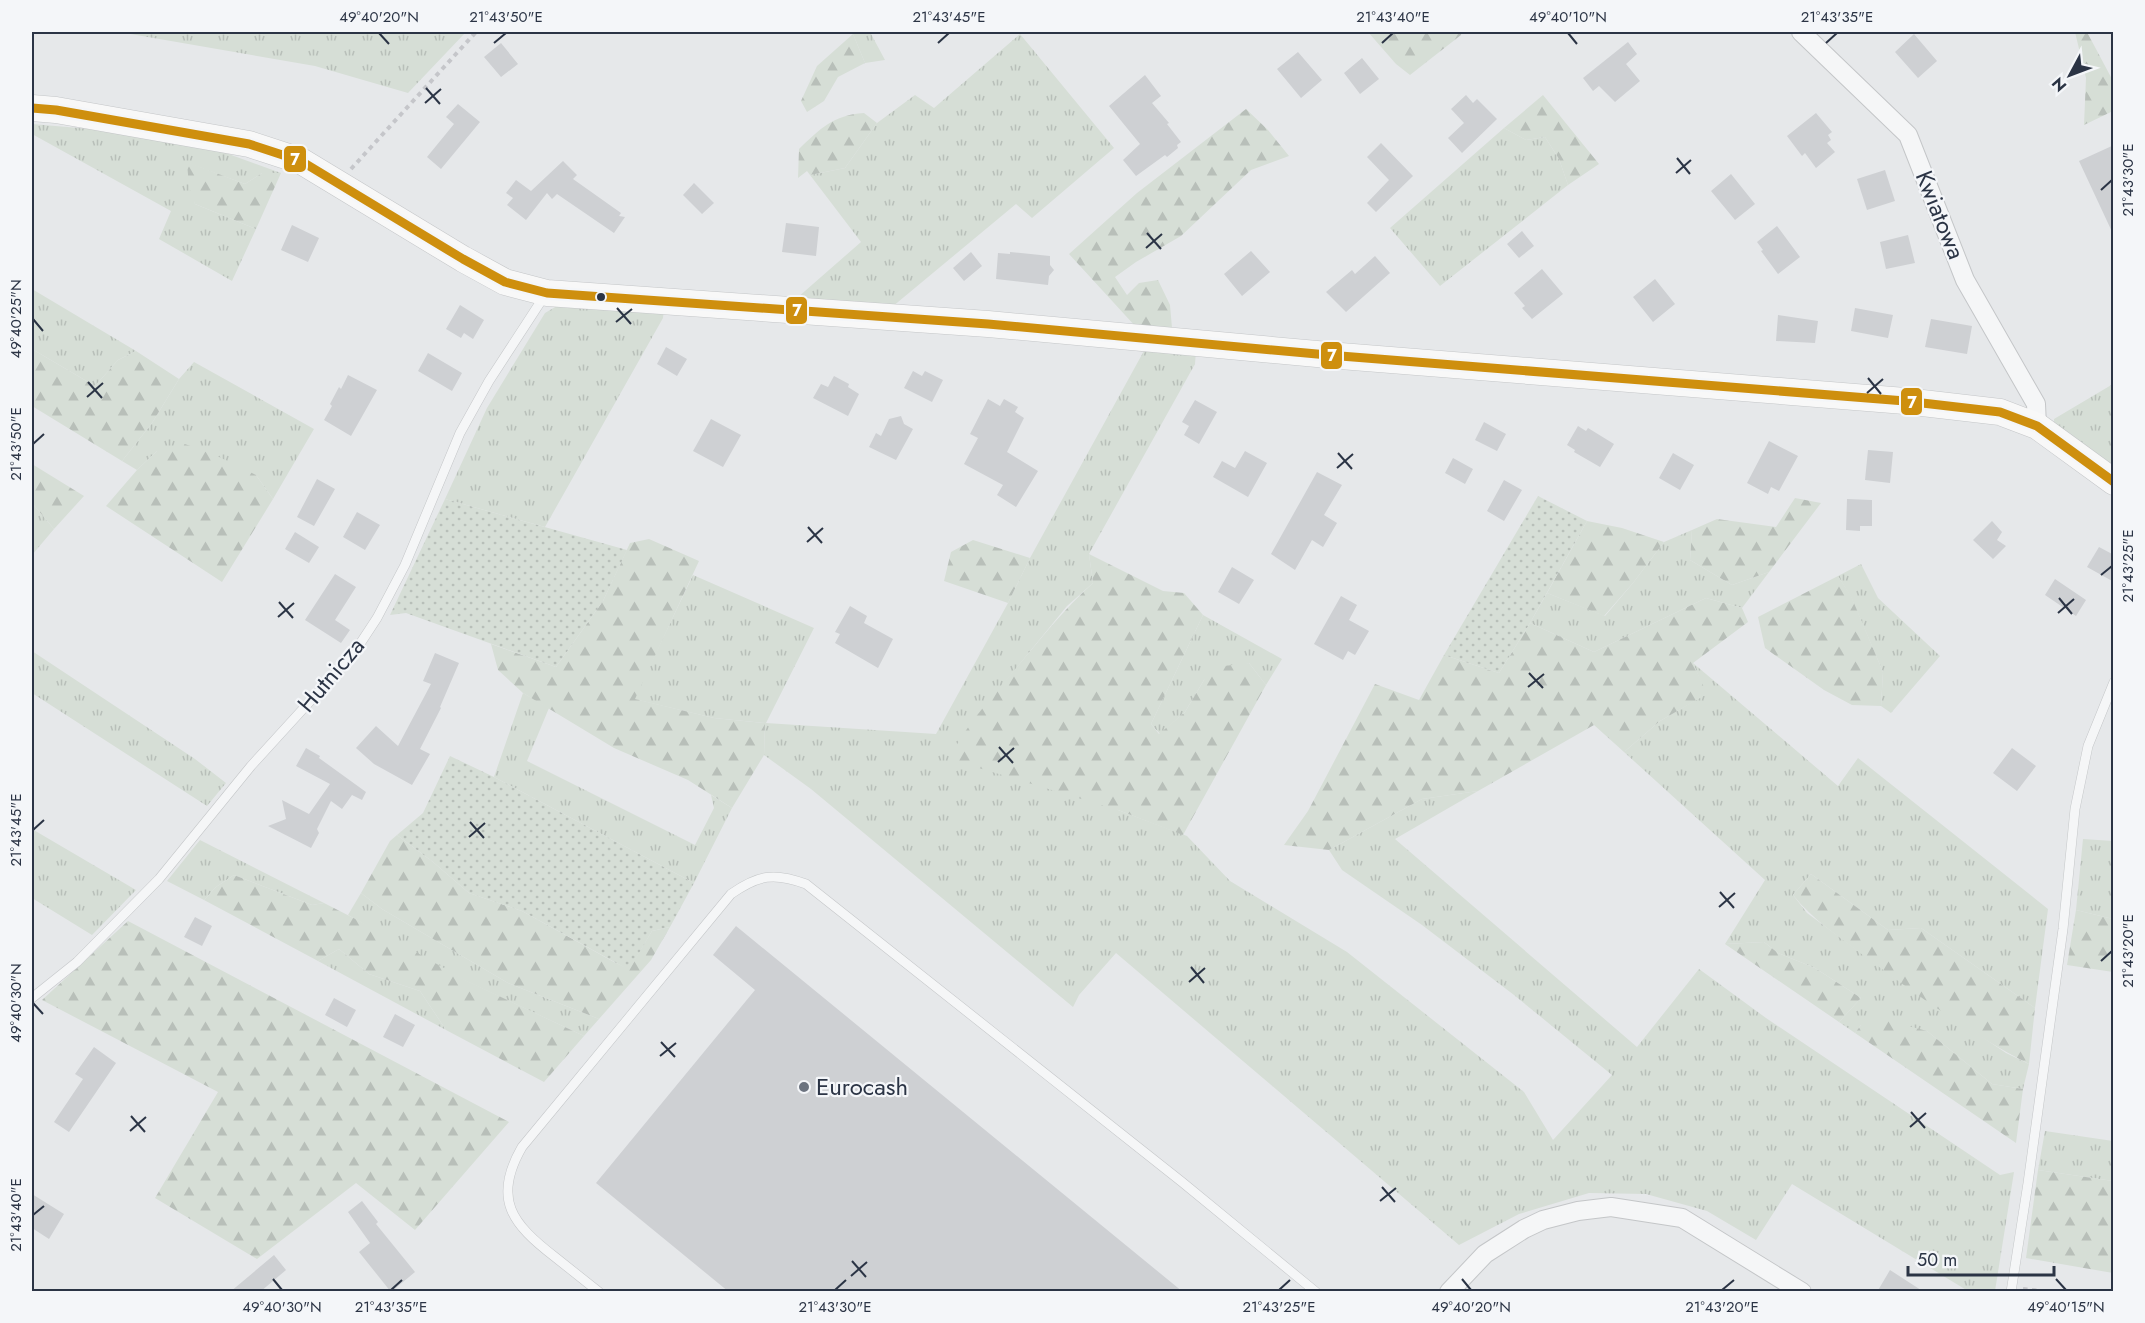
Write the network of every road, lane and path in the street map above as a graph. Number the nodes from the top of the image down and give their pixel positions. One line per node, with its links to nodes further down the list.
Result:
1 (476, 32): 4 (path)
2 (1801, 32): 6 (street, Kwiatowa)
3 (32, 108): 4 (street)
4 (342, 187): 5 (street)
5 (547, 292): 6 (street); 9 (lane, Hutnicza)
6 (2037, 426): 7 (street)
7 (2114, 482)
8 (2114, 682): 10 (lane)
9 (32, 998)
10 (2011, 1289): 15 (path)
11 (599, 1292): 12 (lane)
12 (1316, 1292)
13 (1449, 1292): 14 (street)
14 (1802, 1292)
15 (2049, 1292)

